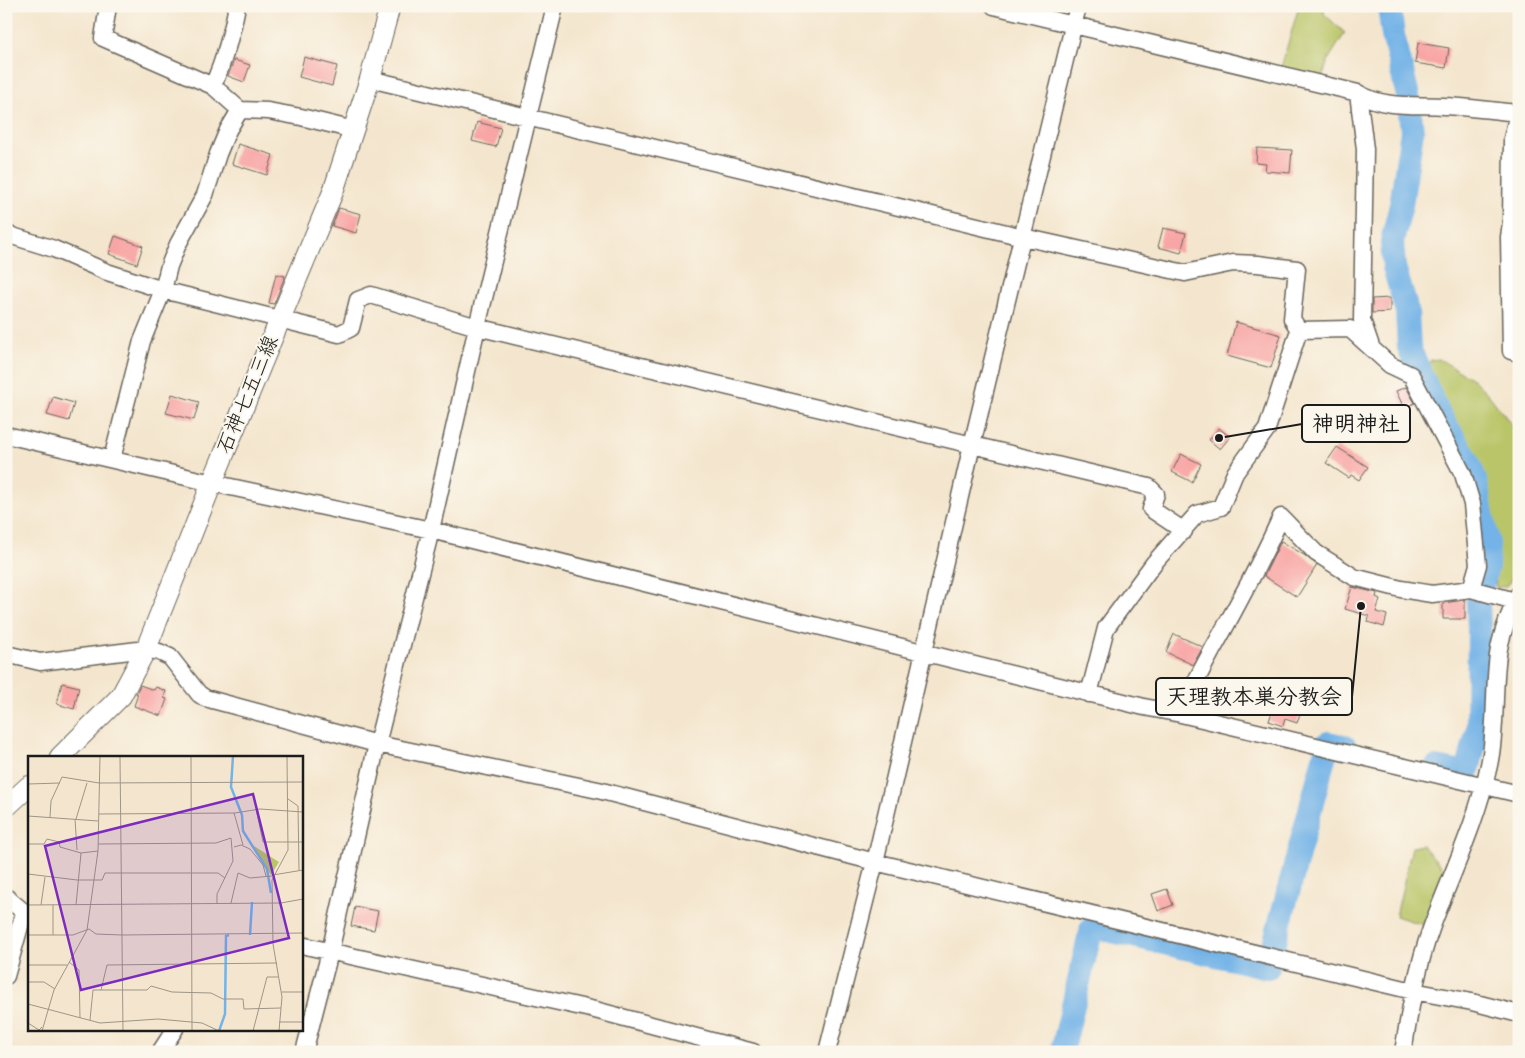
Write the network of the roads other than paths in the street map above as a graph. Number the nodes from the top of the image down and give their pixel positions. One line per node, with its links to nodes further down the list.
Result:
1 (108, 6): 9 (street)
2 (237, 6): 9 (street)
3 (390, 6): 8 (main road, 石神七五三線)
4 (555, 6): 13 (street)
5 (994, 6): 7 (street)
6 (1078, 6): 7 (street)
7 (1074, 25): 10 (street); 16 (street)
8 (370, 78): 13 (street); 14 (main road, 石神七五三線)
9 (213, 86): 11 (street)
10 (1358, 93): 12 (street); 21 (street)
11 (240, 110): 14 (street); 17 (street)
12 (1518, 113): 22 (street)
13 (528, 118): 16 (street); 19 (street)
14 (354, 130): 18 (main road, 石神七五三線)
15 (6, 234): 17 (street)
16 (1023, 237): 20 (street); 24 (street)
17 (163, 290): 18 (street); 25 (street)
18 (280, 320): 19 (street); 26 (main road, 石神七五三線)
19 (477, 327): 24 (street); 27 (street)
20 (1299, 330): 21 (street); 28 (street)
21 (1372, 347): 29 (street)
22 (1519, 353)
23 (6, 435): 25 (street)
24 (972, 445): 28 (street); 32 (street)
25 (112, 459): 26 (street)
26 (212, 483): 27 (street); 31 (main road, 石神七五三線)
27 (431, 530): 32 (street); 36 (street)
28 (1184, 531): 34 (street)
29 (1470, 589): 30 (street); 35 (street)
30 (1517, 598): 38 (street)
31 (146, 649): 33 (street); 36 (street); 37 (main road, 石神七五三線)
32 (924, 653): 34 (street); 42 (street)
33 (6, 654)
34 (1089, 694): 35 (street)
35 (1181, 714): 38 (street)
36 (378, 744): 42 (street); 45 (street)
37 (61, 756)
38 (1484, 785): 40 (street); 47 (street)
39 (28, 787): 41 (main road)
40 (1519, 794)
41 (6, 807)
42 (874, 862): 47 (street); 53 (street)
43 (6, 897): 46 (street)
44 (302, 946): 45 (street)
45 (330, 952): 51 (street); 52 (street)
46 (6, 976)
47 (1413, 991): 48 (street); 54 (street)
48 (1519, 1014)
49 (174, 1030): 50 (street)
50 (160, 1052)
51 (304, 1052)
52 (753, 1052)
53 (827, 1052)
54 (1403, 1052)

